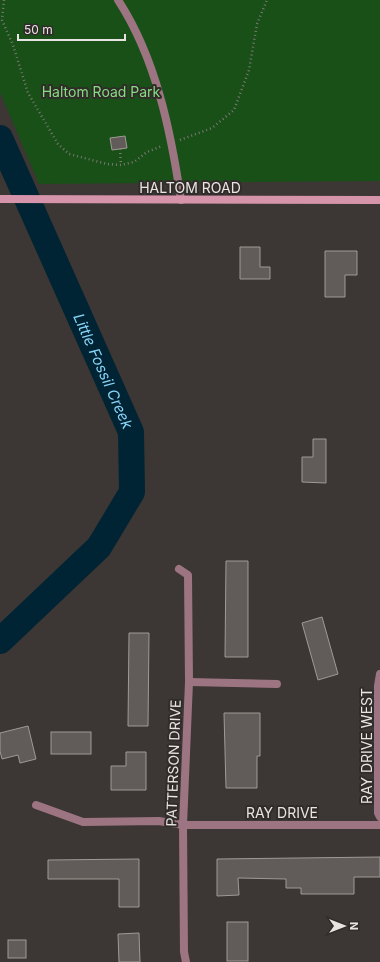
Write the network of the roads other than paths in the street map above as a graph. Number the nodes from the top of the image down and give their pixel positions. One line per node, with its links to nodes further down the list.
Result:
1 (118, 0): 3 (street)
2 (0, 199): 3 (main road, HALTOM ROAD)
3 (181, 200): 4 (main road, HALTOM ROAD)
4 (380, 200)
5 (179, 569): 7 (street, PATTERSON DRIVE)
6 (380, 674): 10 (street, RAY DRIVE WEST)
7 (189, 682): 8 (street); 11 (street, PATTERSON DRIVE)
8 (277, 684)
9 (36, 805): 11 (street, RAY DRIVE)
10 (380, 817)
11 (183, 825): 12 (street, RAY DRIVE); 13 (street, PATTERSON DRIVE)
12 (380, 825)
13 (186, 962)

